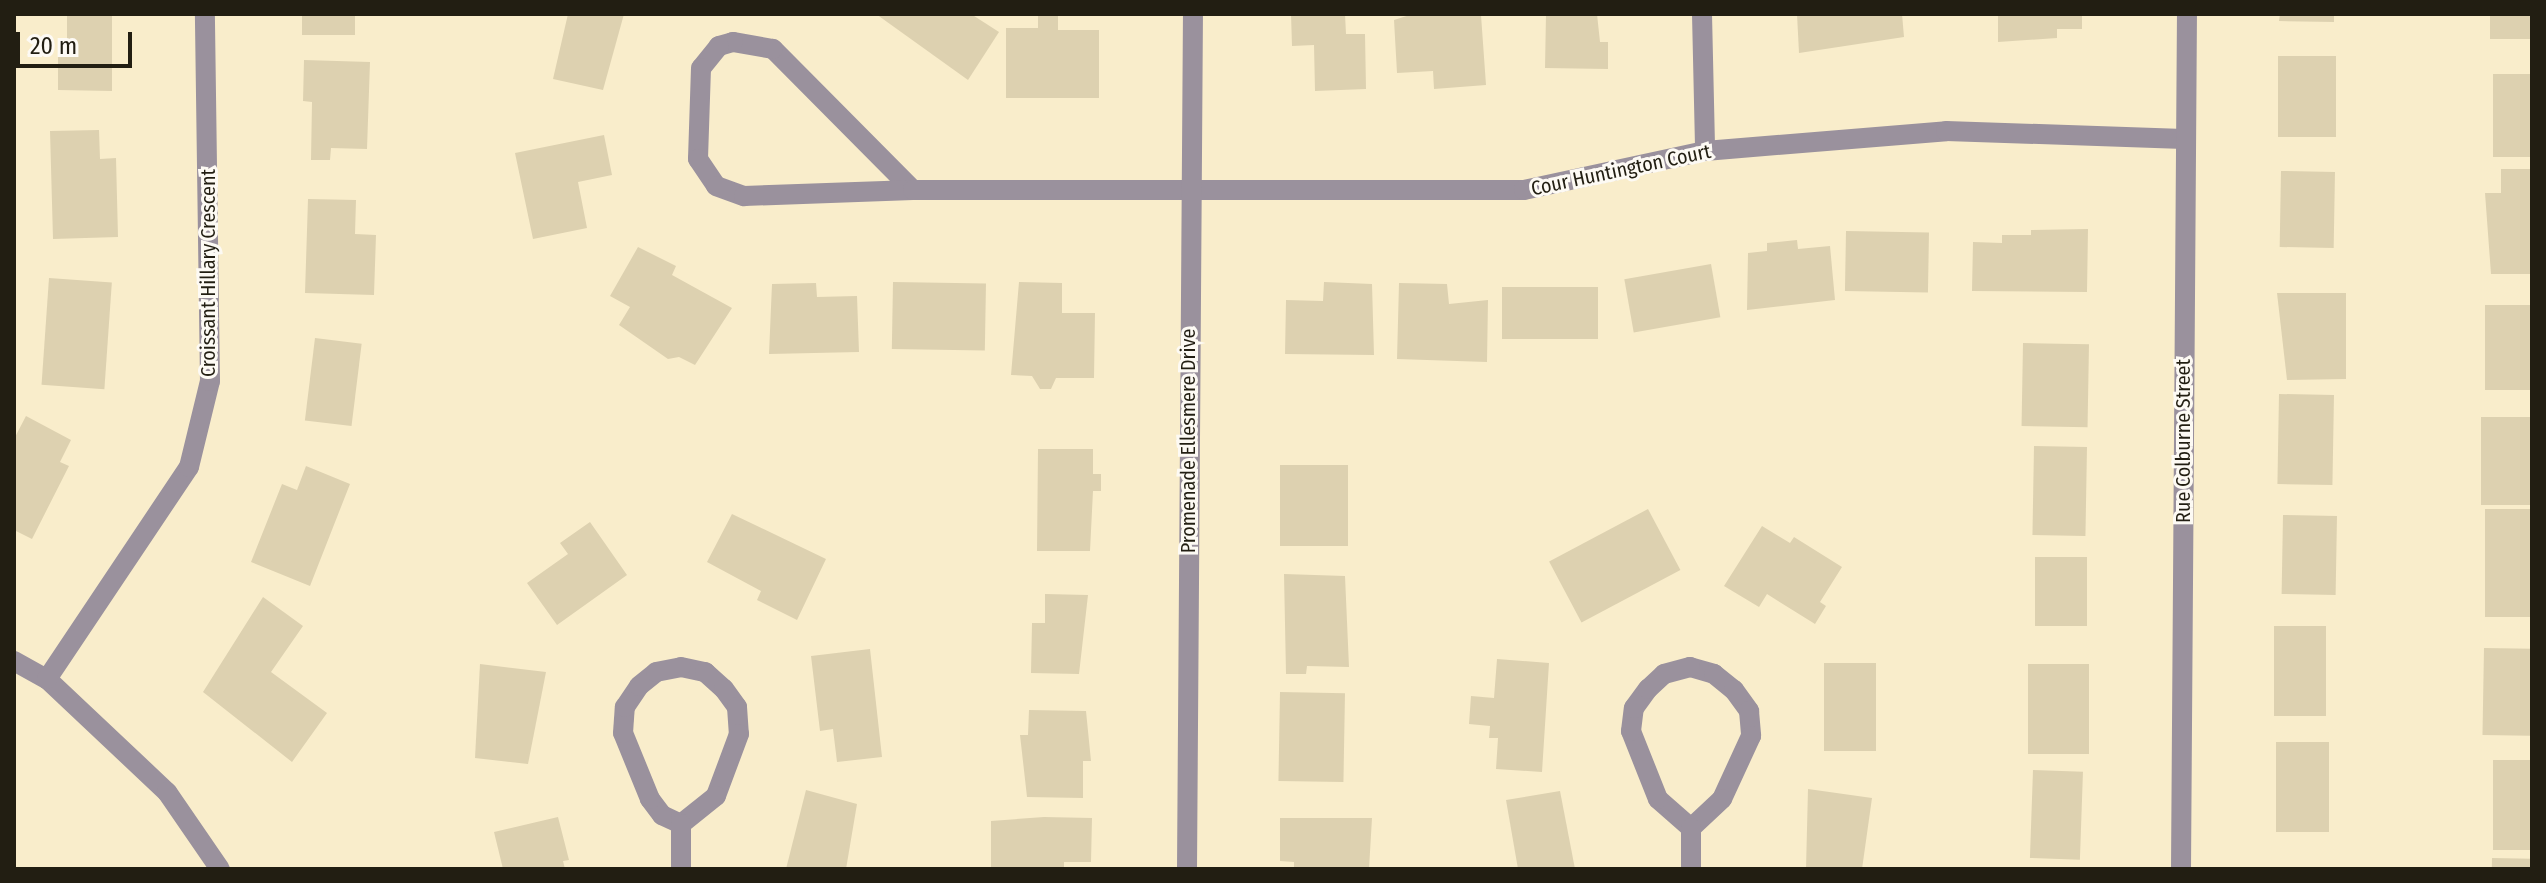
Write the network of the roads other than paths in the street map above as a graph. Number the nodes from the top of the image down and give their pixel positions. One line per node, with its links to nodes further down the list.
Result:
1 (205, 14): 10 (street, Croissant Hillary Crescent)
2 (1193, 14): 8 (street, Promenade Ellesmere Drive)
3 (1702, 14): 6 (street)
4 (2187, 14): 5 (street, Rue Colburne Street)
5 (2184, 139): 6 (street, Cour Huntington Court); 17 (street, Rue Colburne Street)
6 (1705, 151): 8 (street, Cour Huntington Court)
7 (913, 190): 7 (street, Cour Huntington Court); 8 (street, Cour Huntington Court)
8 (1187, 191): 15 (street, Promenade Ellesmere Drive)
9 (14, 661): 10 (street)
10 (47, 679): 13 (street)
11 (681, 824): 11 (street); 14 (street)
12 (1691, 828): 12 (street); 16 (street)
13 (220, 869)
14 (681, 869)
15 (1187, 869)
16 (1691, 869)
17 (2181, 869)

